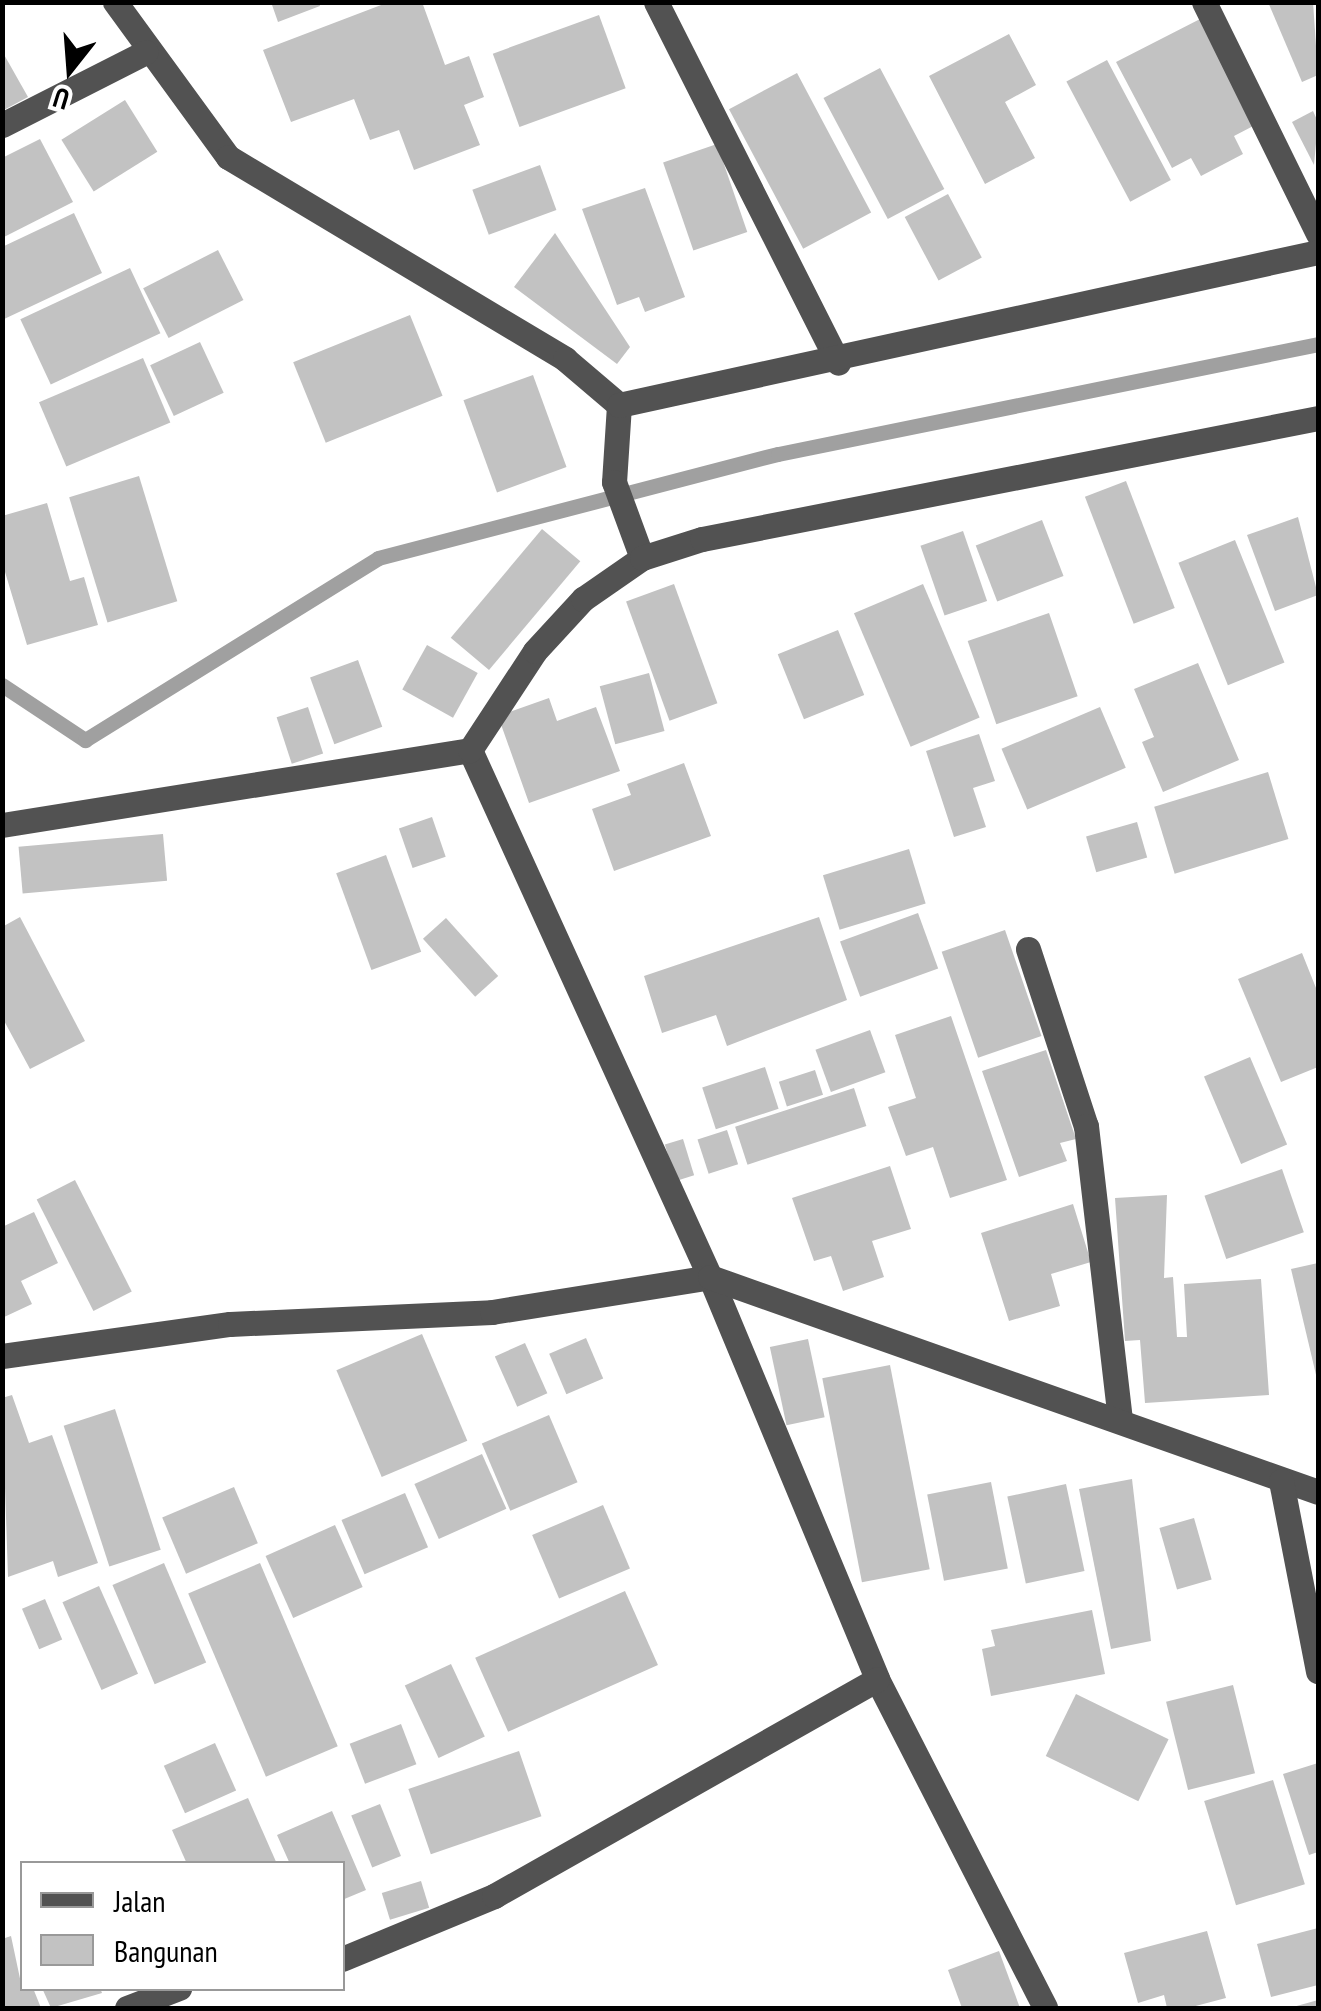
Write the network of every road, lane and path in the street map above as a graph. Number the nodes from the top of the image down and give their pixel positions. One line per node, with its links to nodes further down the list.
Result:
1 (115, 2): 4 (street)
2 (656, 2): 8 (street)
3 (1204, 2): 6 (street)
4 (146, 52): 5 (street); 9 (street)
5 (2, 125)
6 (1318, 234)
7 (1318, 252): 8 (street)
8 (838, 363): 9 (street)
9 (619, 405): 11 (street)
10 (1318, 418): 11 (street)
11 (637, 548): 12 (street)
12 (470, 750): 13 (street); 15 (street)
13 (2, 826)
14 (1028, 949): 17 (street)
15 (710, 1277): 16 (street); 17 (street); 21 (street)
16 (2, 1356)
17 (1120, 1419): 18 (street)
18 (1281, 1481): 19 (street); 20 (street)
19 (1318, 1492)
20 (1318, 1671)
21 (877, 1679): 22 (street); 25 (street)
22 (345, 1958)
23 (171, 1991): 24 (street)
24 (127, 2008)
25 (1045, 2008)

